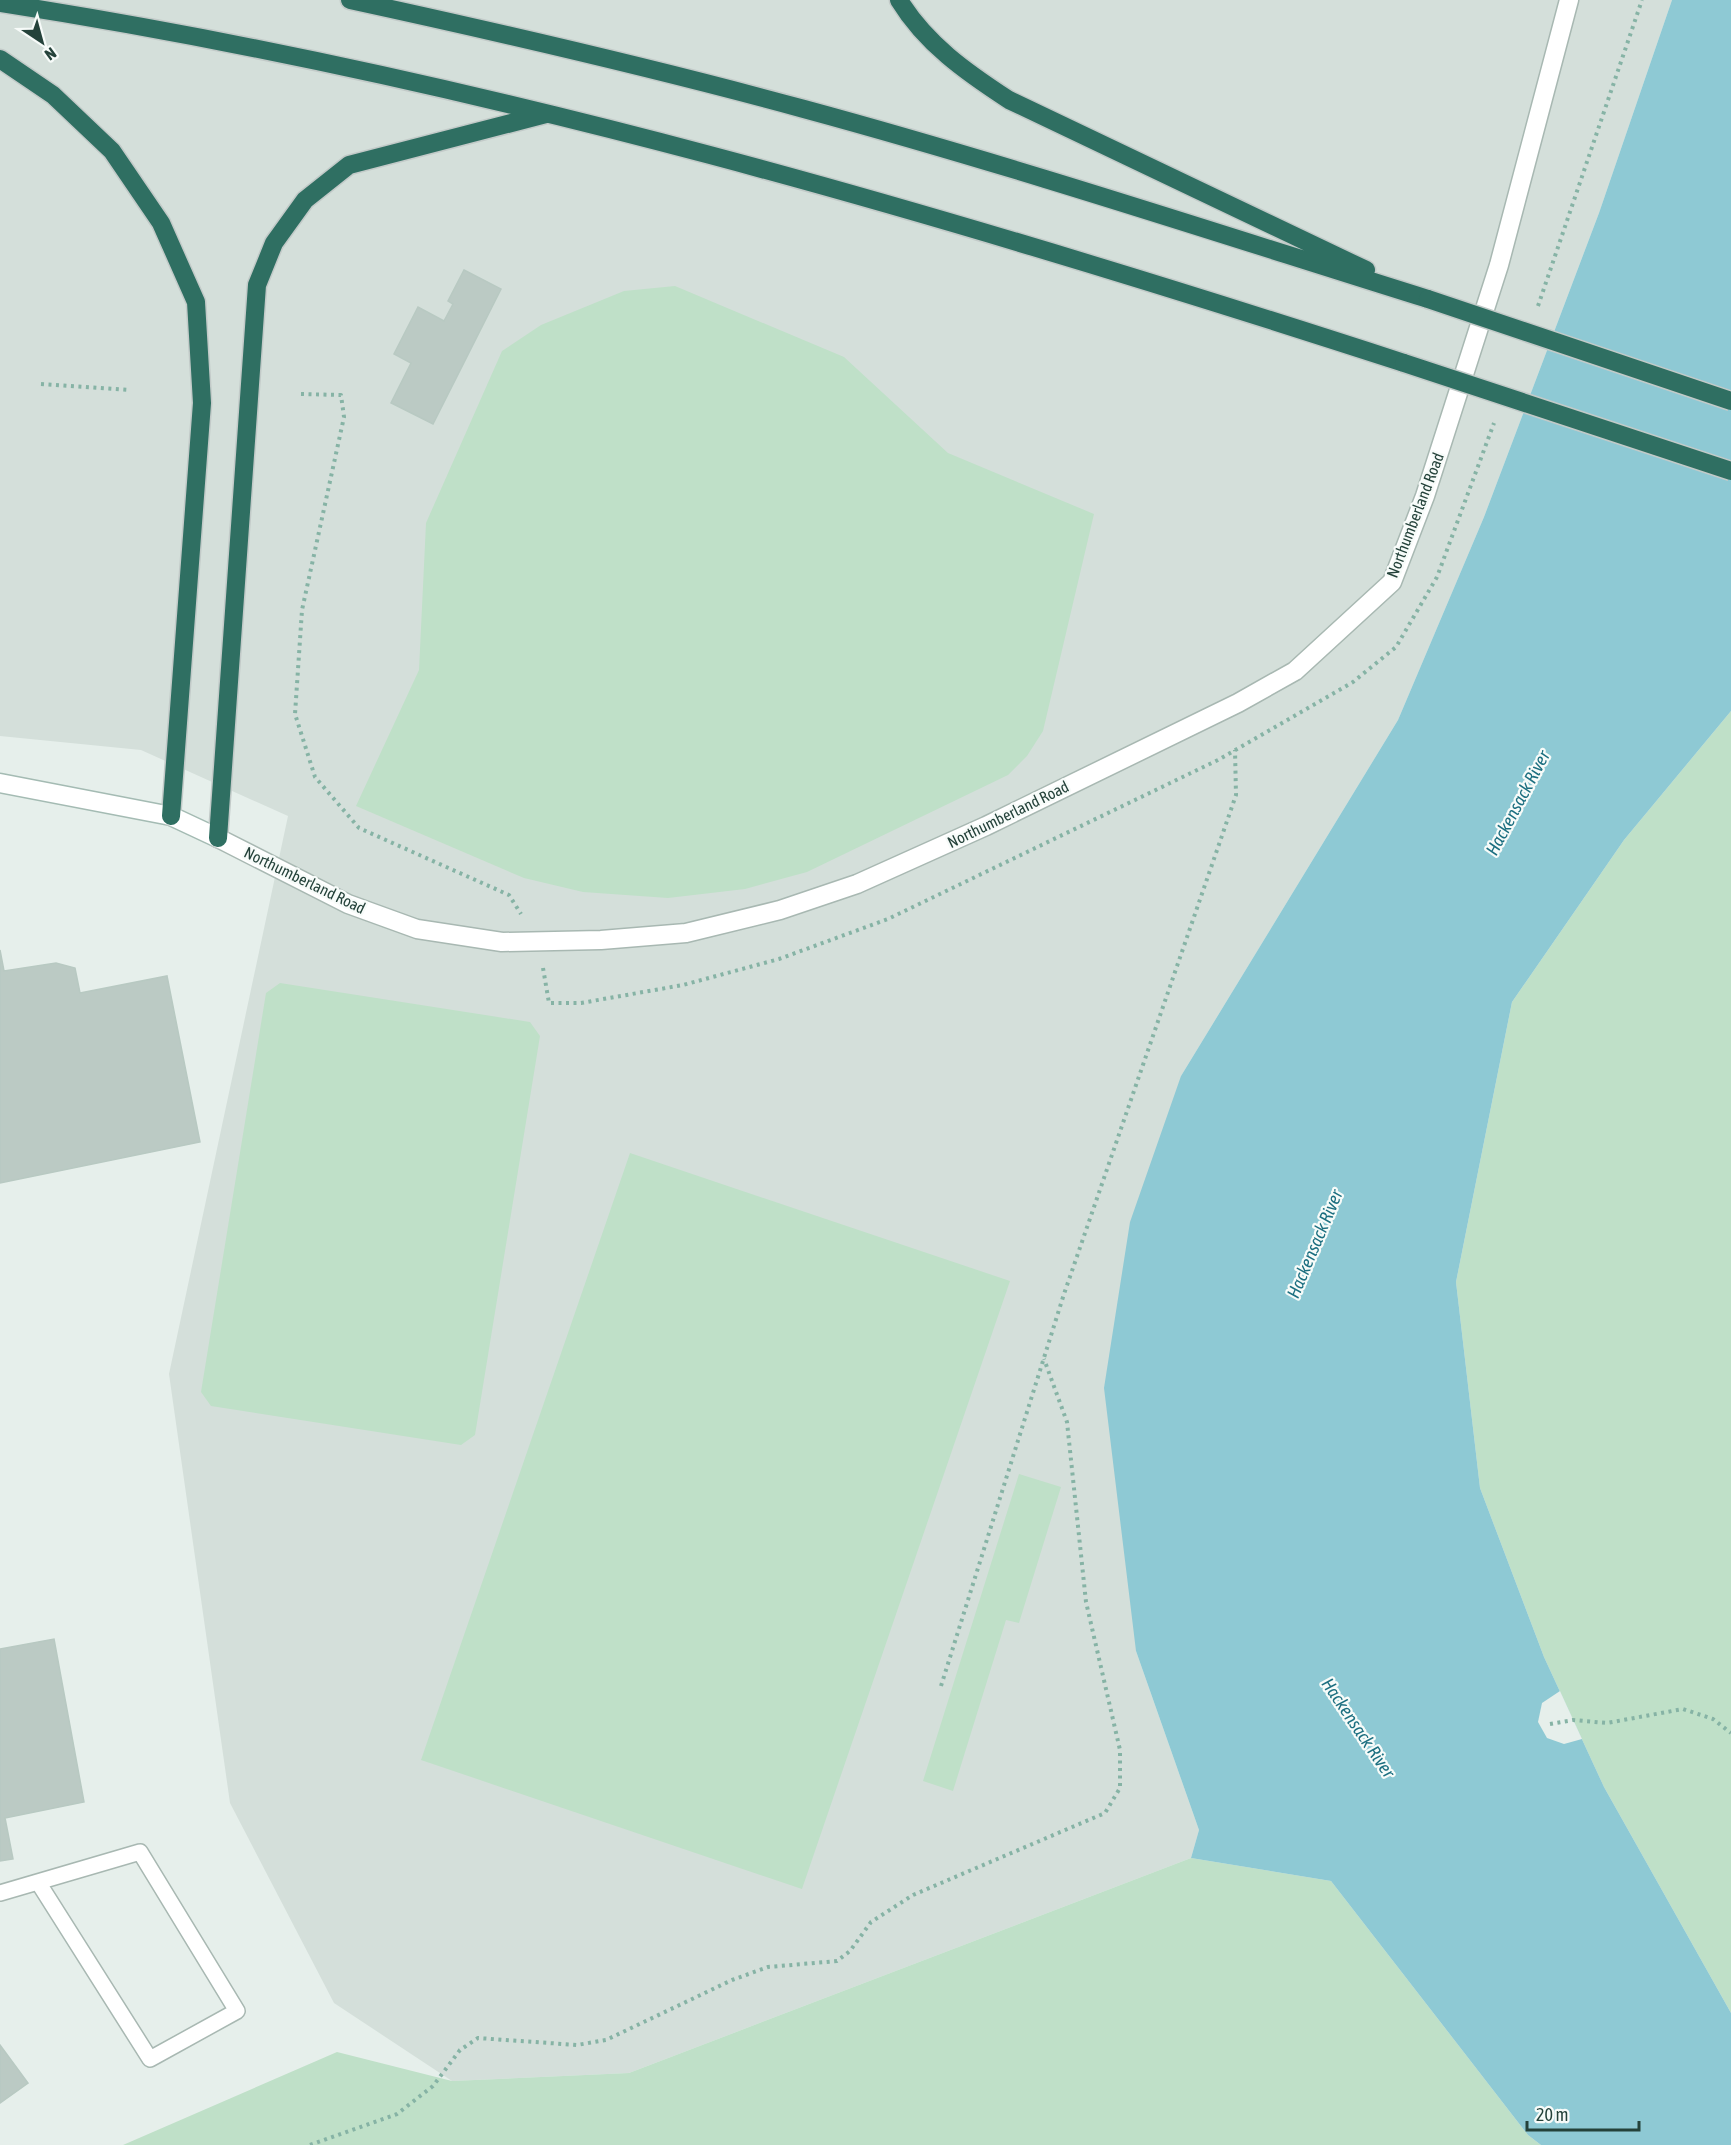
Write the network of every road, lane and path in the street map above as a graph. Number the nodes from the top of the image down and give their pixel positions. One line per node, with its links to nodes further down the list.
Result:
1 (350, 0): 10 (highway)
2 (898, 0): 10 (highway)
3 (1560, 0): 7 (street)
4 (1569, 0): 7 (street, Northumberland Road)
5 (1642, 0): 11 (path)
6 (0, 3): 9 (highway)
7 (1560, 38): 22 (street, Northumberland Road)
8 (0, 59): 20 (highway)
9 (550, 113): 17 (highway, bridge); 21 (highway)
10 (1428, 299): 15 (highway, bridge)
11 (1536, 311)
12 (41, 384): 13 (path)
13 (129, 390)
14 (301, 394): 22 (path)
15 (1731, 401)
16 (1495, 422): 18 (path)
17 (1731, 471)
18 (1235, 750): 22 (path); 23 (path)
19 (0, 783): 20 (street, Northumberland Road)
20 (171, 816): 21 (street, Northumberland Road)
21 (218, 838): 22 (street, Northumberland Road)
22 (538, 941)
23 (1044, 1359): 24 (path); 29 (path)
24 (941, 1686)
25 (1550, 1724): 26 (path)
26 (1731, 1733)
27 (38, 1882): 27 (lane); 28 (lane)
28 (0, 1893)
29 (310, 2145)

